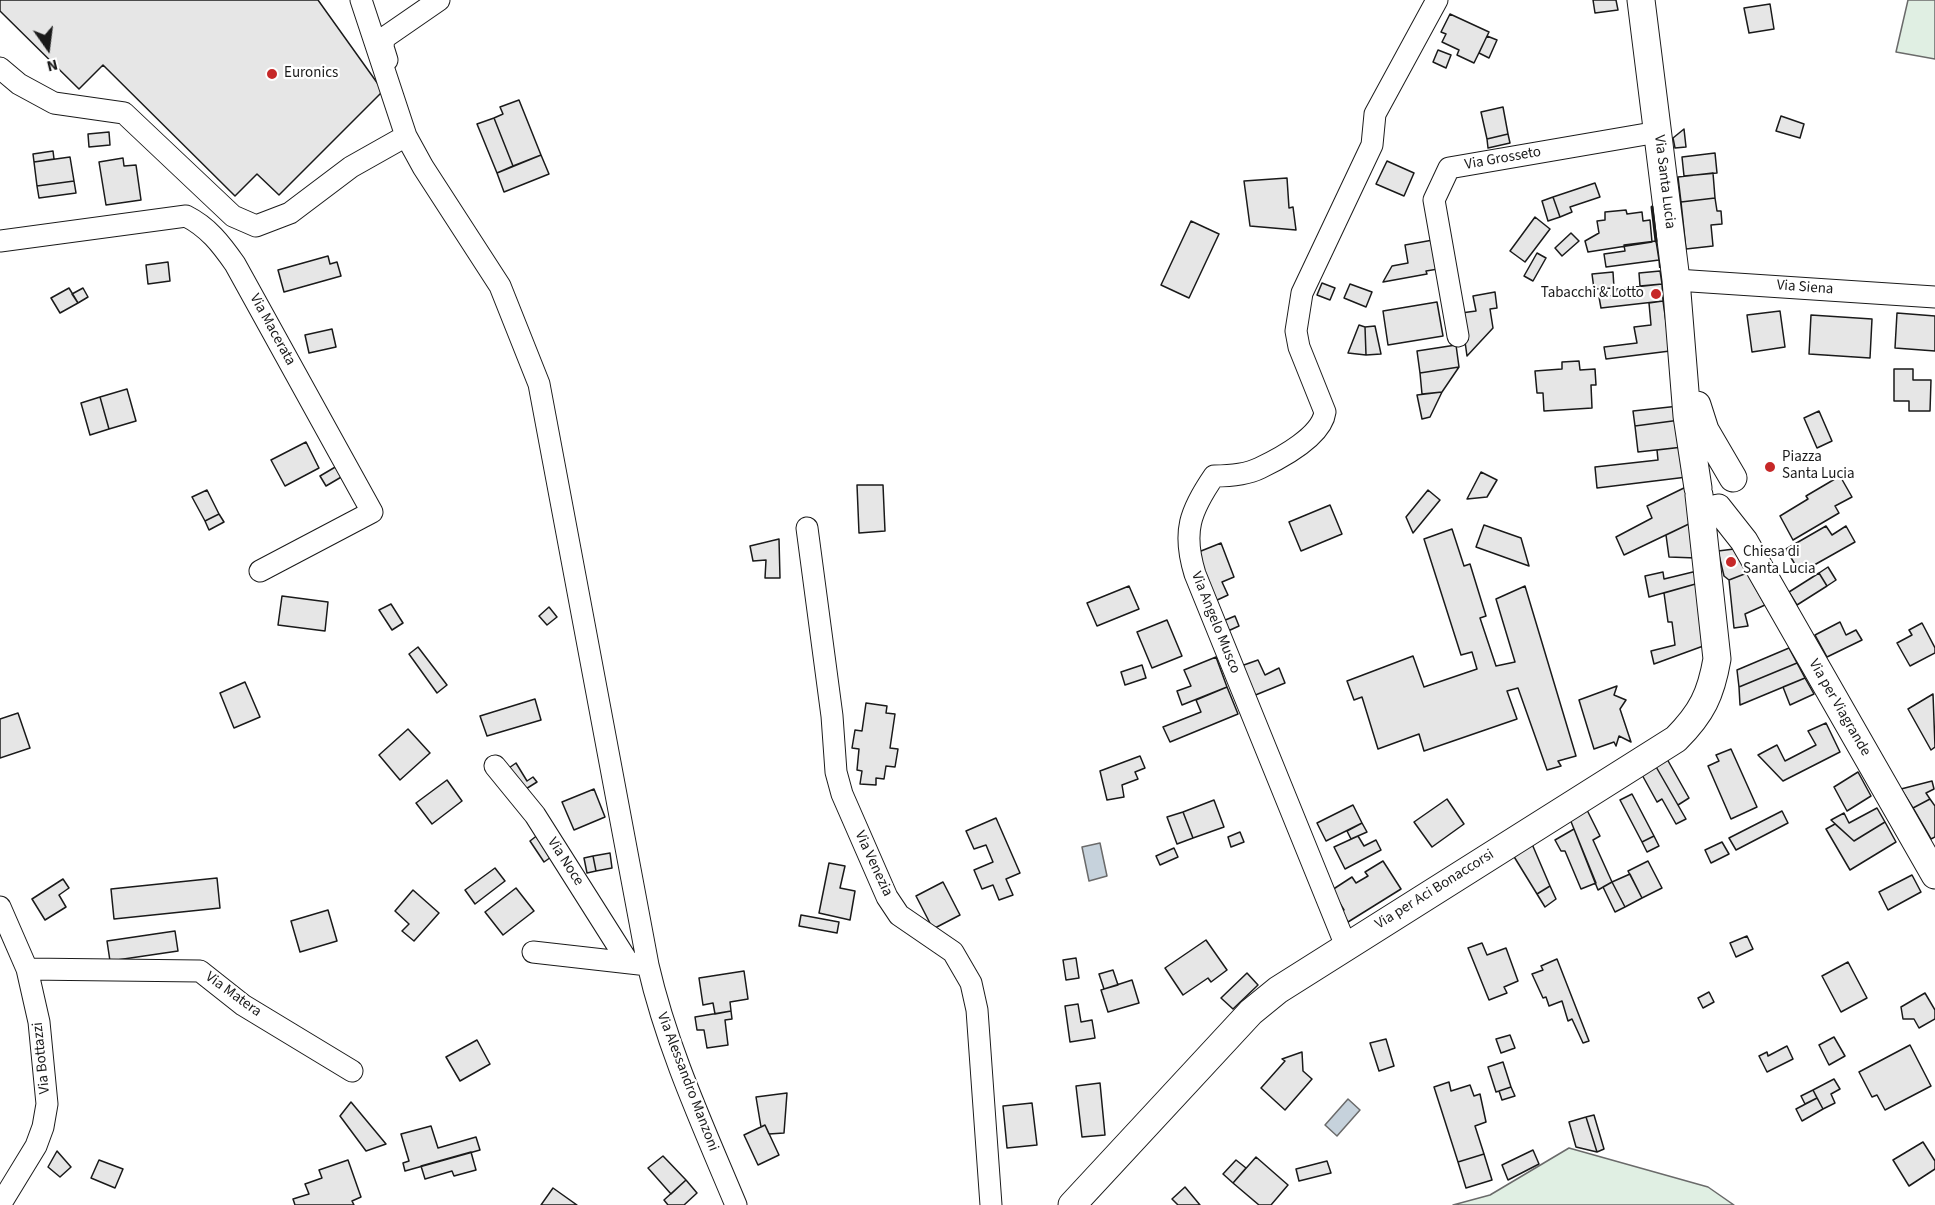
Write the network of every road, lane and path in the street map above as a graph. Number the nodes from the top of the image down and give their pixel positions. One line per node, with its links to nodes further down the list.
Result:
1 (439, 0): 7 (street)
2 (1437, 0): 19 (street, Via Angelo Musco)
3 (1641, 0): 6 (main road, Via Santa Lucia)
4 (364, 2): 7 (street)
5 (0, 69): 7 (street)
6 (1658, 132): 9 (main road, Via Santa Lucia); 11 (street, Via Grosseto)
7 (406, 136): 21 (street, Via Alessandro Manzoni)
8 (0, 241): 15 (street, Via Macerata)
9 (1676, 280): 10 (street, Via Siena); 12 (main road, Via Santa Lucia)
10 (1935, 297)
11 (1458, 336)
12 (1683, 363): 13 (main road, Via per Viagrande); 13 (main road)
13 (1716, 496): 17 (main road, Via per Viagrande); 19 (main road, Via per Aci Bonaccorsi)
14 (807, 528): 26 (street, Via Venezia)
15 (260, 571)
16 (495, 766): 21 (street, Via Noce)
17 (1935, 875)
18 (0, 907): 22 (street, Via Bottazzi)
19 (1346, 946): 27 (main road, Via per Aci Bonaccorsi)
20 (533, 952): 21 (street)
21 (638, 964): 25 (street, Via Alessandro Manzoni)
22 (27, 969): 23 (street, Via Matera); 24 (street, Via Bottazzi)
23 (352, 1071)
24 (0, 1205)
25 (736, 1205)
26 (991, 1205)
27 (1072, 1205)

